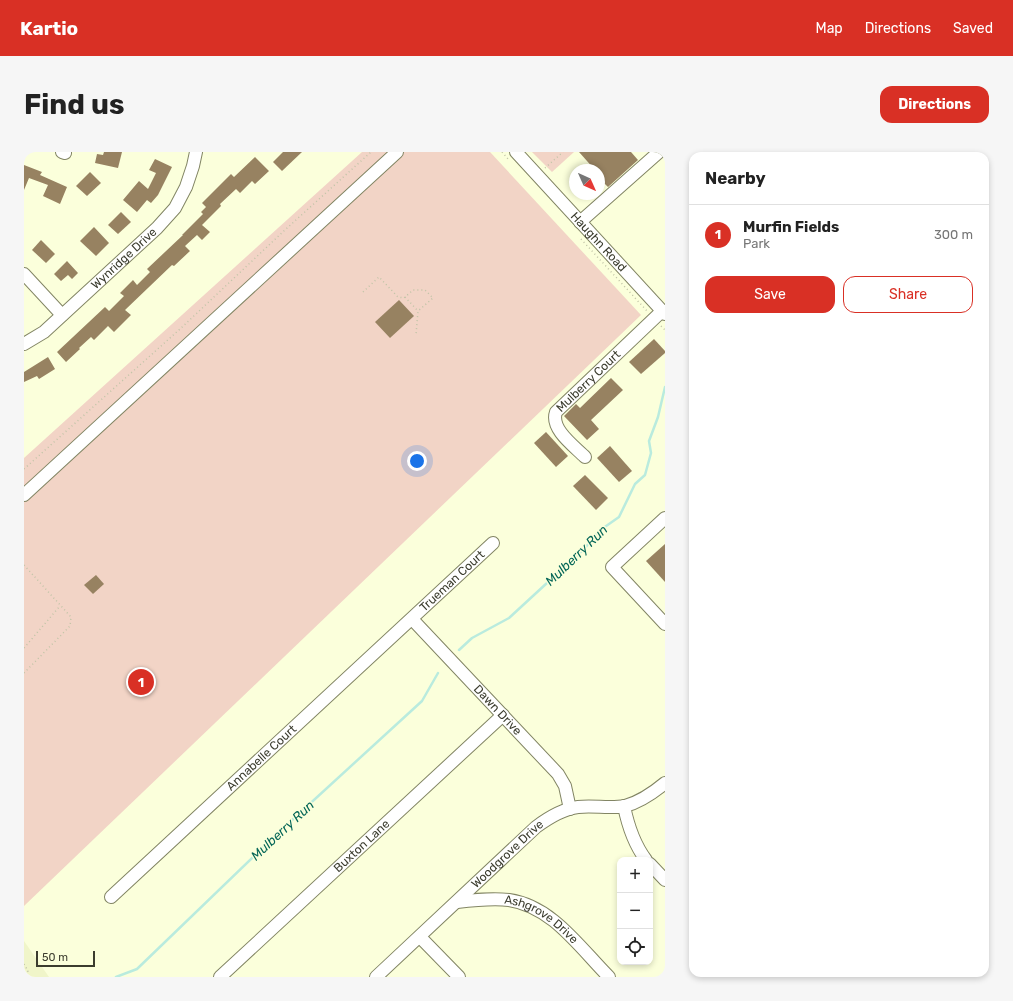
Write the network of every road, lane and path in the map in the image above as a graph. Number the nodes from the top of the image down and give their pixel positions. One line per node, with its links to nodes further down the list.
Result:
1 (196, 152): 16 (street, Wynridge Drive)
2 (372, 152): 21 (path)
3 (397, 152): 22 (street)
4 (502, 152): 7 (path)
5 (563, 152): 8 (path)
6 (659, 152): 9 (street)
7 (514, 158): 9 (street, Haughn Road)
8 (545, 168)
9 (580, 222): 15 (street, Haughn Road)
10 (581, 238): 15 (path)
11 (24, 274): 16 (street)
12 (363, 292): 13 (path)
13 (406, 297): 14 (path); 14 (path)
14 (418, 311): 18 (path)
15 (660, 315): 17 (path); 20 (street, Mulberry Court)
16 (62, 316): 19 (street, Wynridge Drive)
17 (665, 330)
18 (416, 335)
19 (24, 344)
20 (585, 457)
21 (24, 469)
22 (24, 495)
23 (665, 518): 28 (street)
24 (493, 543): 27 (street, Trueman Court)
25 (24, 565): 26 (path)
26 (60, 605): 29 (path); 30 (path)
27 (412, 618): 31 (street, Dawn Drive); 38 (street, Annabelle Court)
28 (665, 624)
29 (24, 648)
30 (24, 673)
31 (503, 715): 34 (street, Dawn Drive); 43 (street, Buxton Lane)
32 (665, 783): 33 (street, Woodgrove Drive)
33 (624, 806): 34 (street, Woodgrove Drive); 35 (street)
34 (570, 809): 39 (street, Woodgrove Drive)
35 (644, 857)
36 (653, 867): 37 (street)
37 (665, 880)
38 (111, 898)
39 (456, 902): 40 (street, Woodgrove Drive); 46 (street, Ashgrove Drive)
40 (420, 937): 44 (street, Woodgrove Drive); 45 (street)
41 (24, 964): 42 (path)
42 (24, 975)
43 (220, 977)
44 (376, 977)
45 (459, 977)
46 (609, 977)

